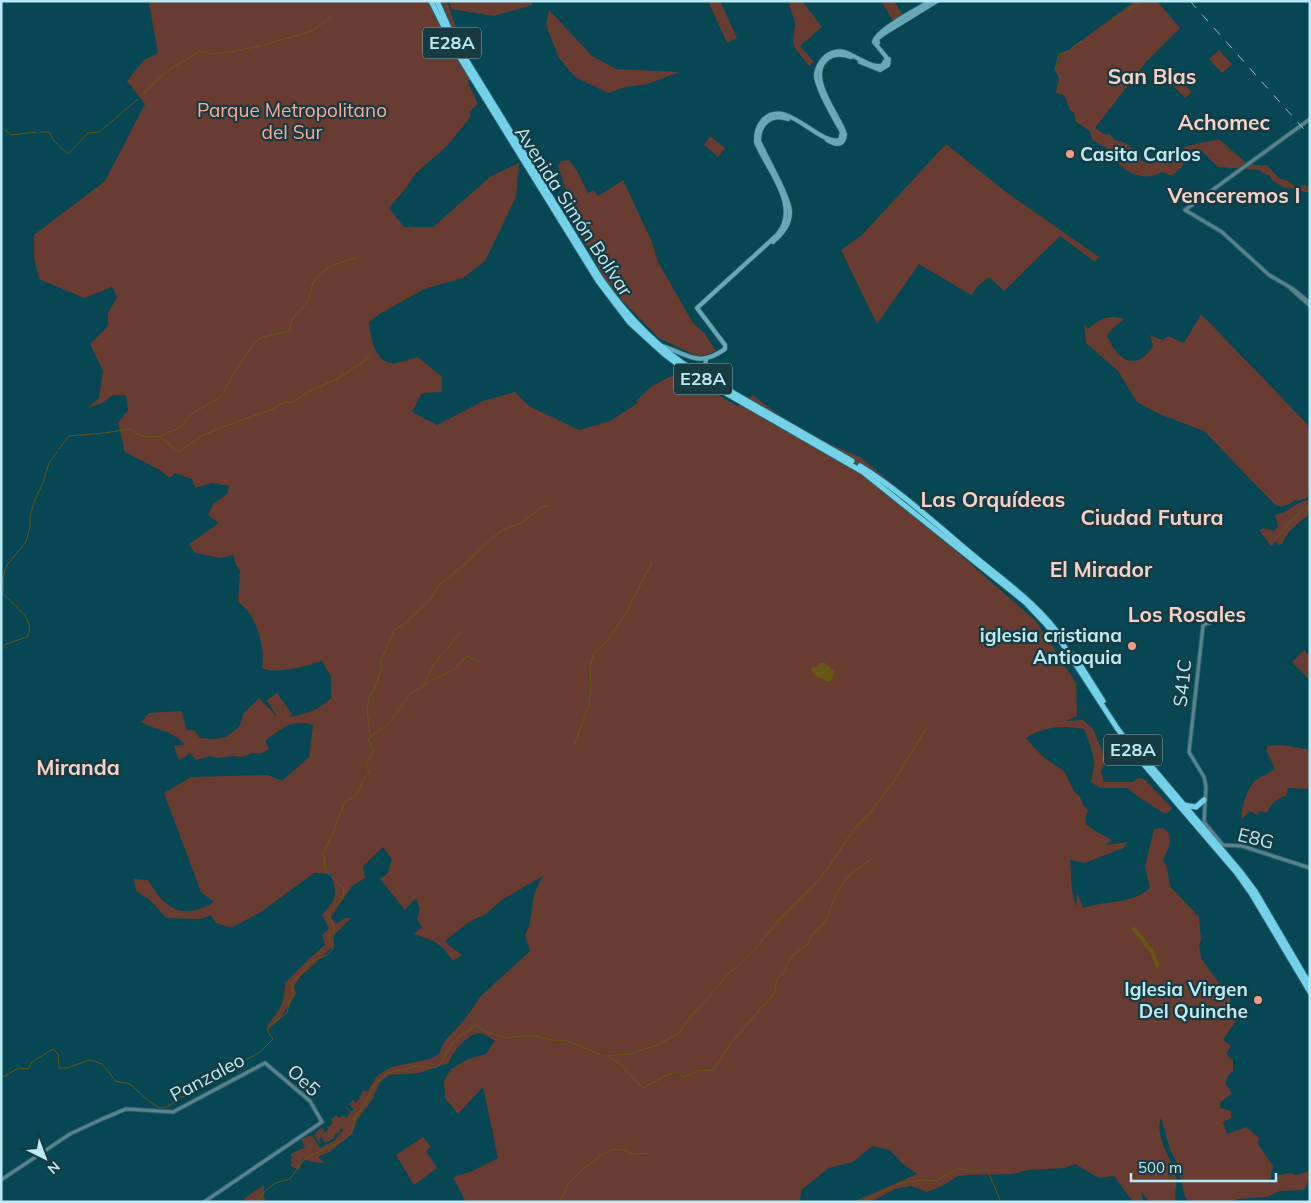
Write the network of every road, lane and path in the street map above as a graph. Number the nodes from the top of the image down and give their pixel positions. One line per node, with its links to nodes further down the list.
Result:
1 (432, 1): 7 (highway, Avenida Simón Bolívar / E28A)
2 (437, 1): 7 (highway, Avenida Simón Bolívar / E28A)
3 (931, 1): 5 (main road)
4 (937, 1): 5 (main road)
5 (903, 20): 10 (main road)
6 (1310, 119): 8 (street)
7 (535, 175): 9 (highway, Avenida Simón Bolívar / E28A); 12 (highway, Avenida Simón Bolívar / E28A)
8 (1310, 305)
9 (659, 345): 10 (main road); 11 (highway, Avenida Simón Bolívar / E28A)
10 (706, 360): 11 (main road)
11 (722, 386): 12 (highway, Avenida Simón Bolívar / E28A)
12 (930, 522): 16 (highway, Avenida Simón Bolívar / E28A)
13 (1204, 617): 15 (street, S41C)
14 (1210, 623): 15 (street)
15 (1204, 626): 17 (street, S41C)
16 (1174, 796): 18 (highway, Avenida Simón Bolívar / E28A); 19 (highway, Avenida Simón Bolívar / E28A)
17 (1204, 800): 18 (highway); 20 (street, E8G)
18 (1184, 805): 19 (highway, Avenida Simón Bolívar / E28A)
19 (1188, 812): 21 (highway, Avenida Simón Bolívar / E28A)
20 (1310, 868)
21 (1238, 871): 22 (highway, Avenida Simón Bolívar / E28A); 23 (highway, Avenida Simón Bolívar / E28A)
22 (1260, 909): 23 (highway); 25 (highway, Avenida Simón Bolívar / E28A)
23 (1267, 913): 24 (highway, Avenida Simón Bolívar / E28A)
24 (1310, 985)
25 (1310, 992)
26 (264, 1063): 27 (street, Panzaleo); 28 (street, Oe5)
27 (1, 1180)
28 (204, 1202)

